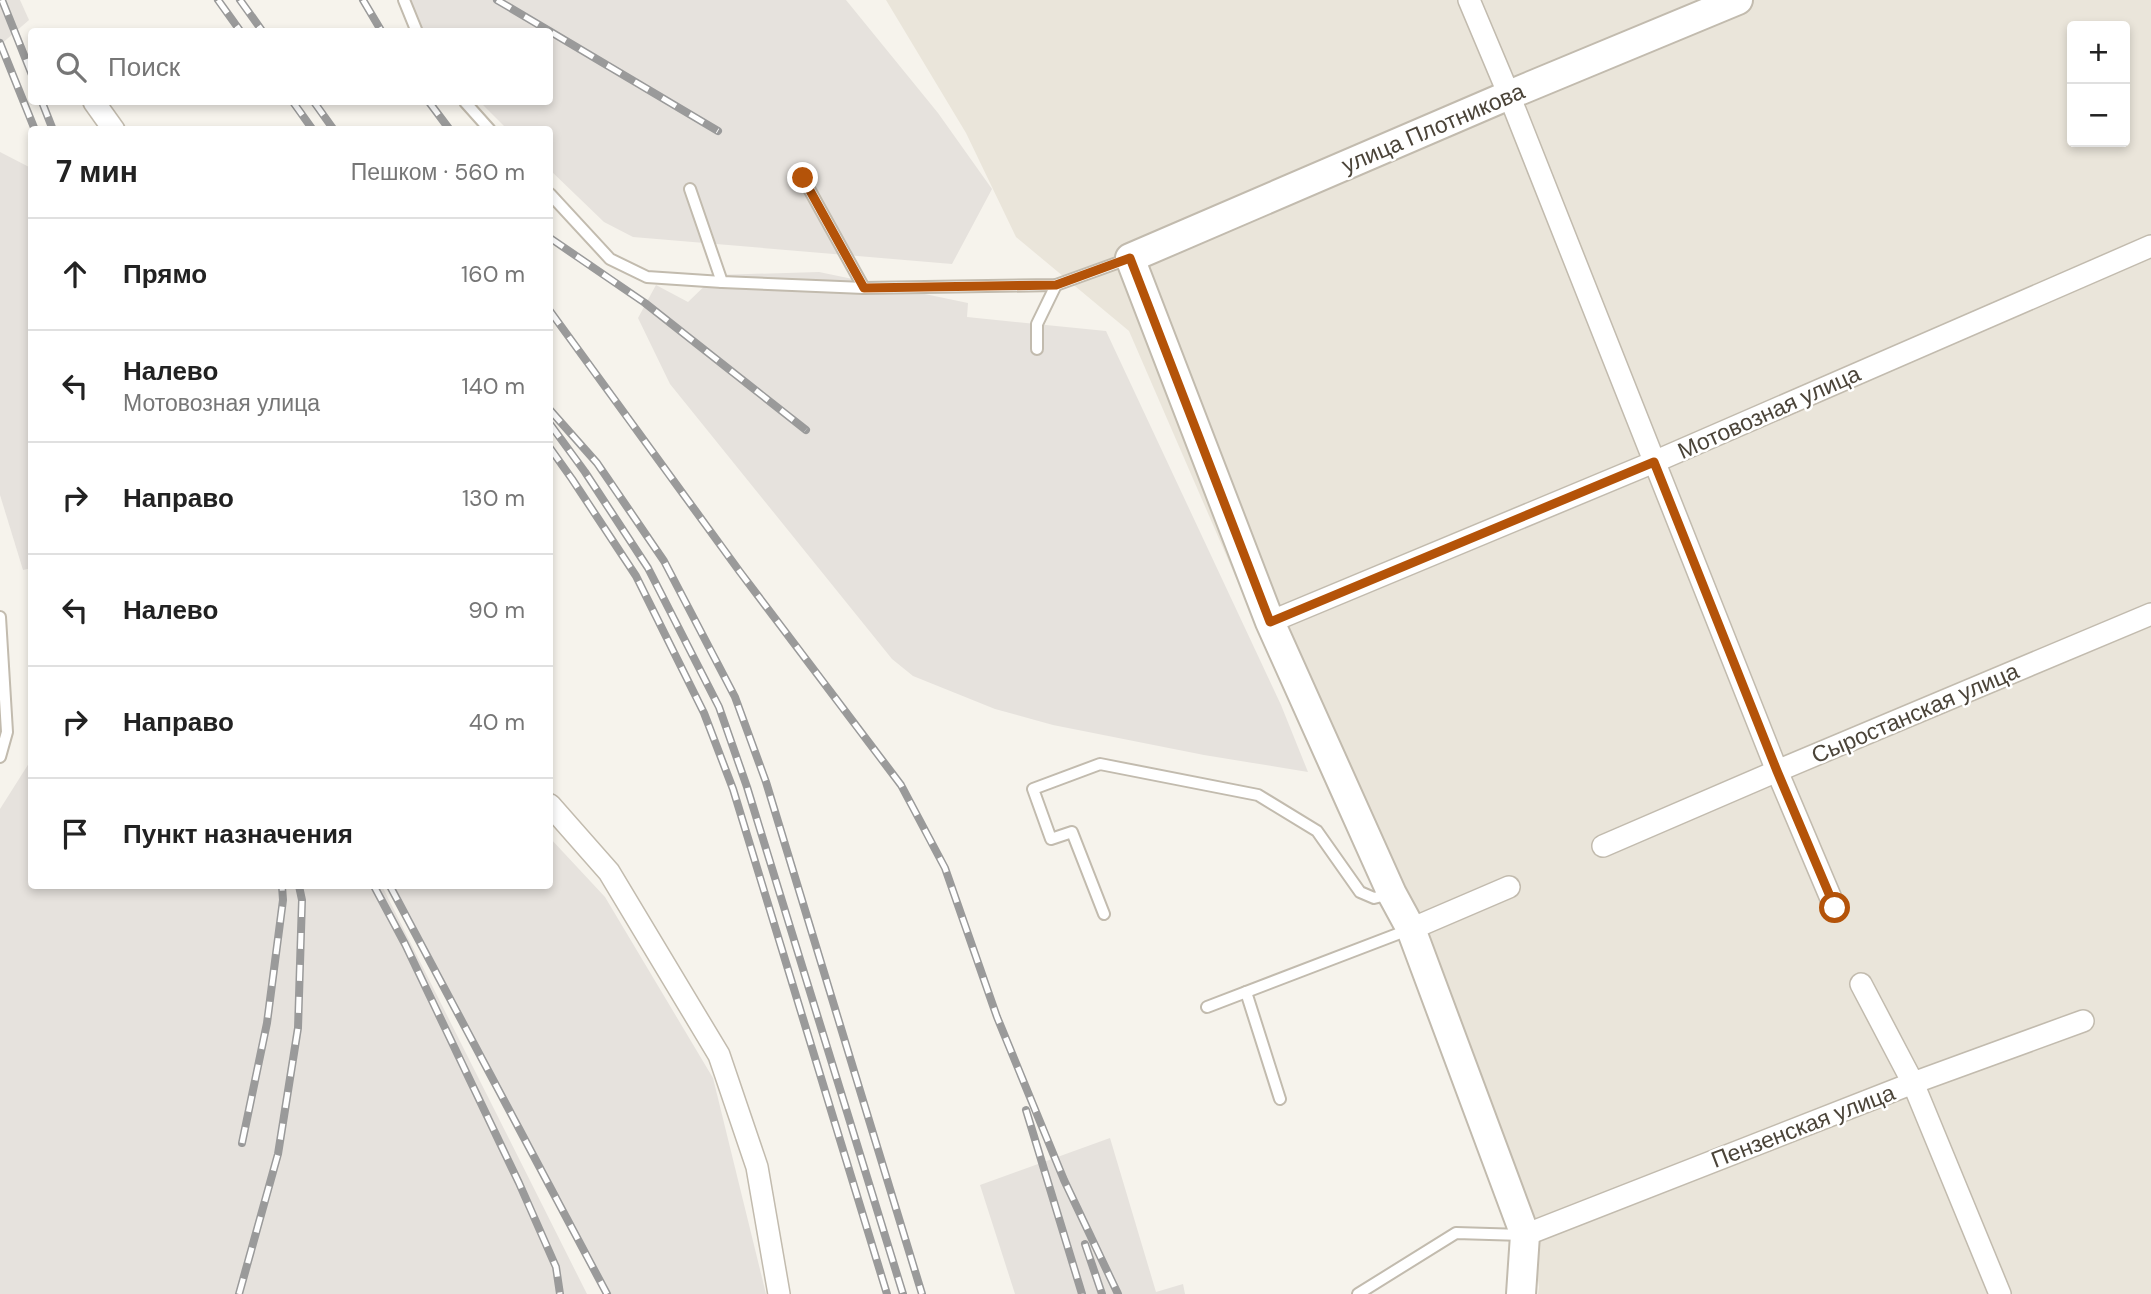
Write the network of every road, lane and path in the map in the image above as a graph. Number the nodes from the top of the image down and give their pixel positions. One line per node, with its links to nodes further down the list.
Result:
1 (404, 0): 4 (lane)
2 (1469, 0): 5 (street)
3 (1738, 0): 5 (street, улица Плотникова)
4 (415, 28)
5 (1509, 95): 14 (street, улица Плотникова); 19 (street)
6 (96, 105): 8 (street)
7 (468, 105): 9 (lane)
8 (111, 126)
9 (486, 126)
10 (803, 178): 17 (lane)
11 (690, 189): 15 (lane)
12 (553, 197): 15 (lane)
13 (2151, 246): 19 (street, Мотовозная улица)
14 (1130, 258): 16 (lane); 22 (street)
15 (722, 282): 17 (lane)
16 (1056, 285): 17 (lane); 18 (lane)
17 (864, 288)
18 (1037, 349)
19 (1654, 462): 22 (street, Мотовозная улица); 24 (street)
20 (2151, 614): 24 (street, Сыростанская улица)
21 (0, 617): 23 (lane)
22 (1270, 622): 28 (street)
23 (0, 757)
24 (1777, 771): 26 (street, Сыростанская улица); 29 (street)
25 (553, 808): 40 (street)
26 (1603, 846)
27 (1509, 887): 31 (street)
28 (1392, 894): 30 (lane); 31 (street)
29 (1835, 908)
30 (1104, 914)
31 (1411, 929): 33 (lane); 38 (street)
32 (1861, 984): 36 (street)
33 (1246, 992): 34 (lane); 37 (lane)
34 (1207, 1007)
35 (2083, 1021): 36 (street, Пензенская улица)
36 (1913, 1083): 38 (street, Пензенская улица); 42 (street)
37 (1280, 1099)
38 (1525, 1235): 39 (street); 41 (lane)
39 (1523, 1293)
40 (779, 1294)
41 (1358, 1294)
42 (2000, 1294)

